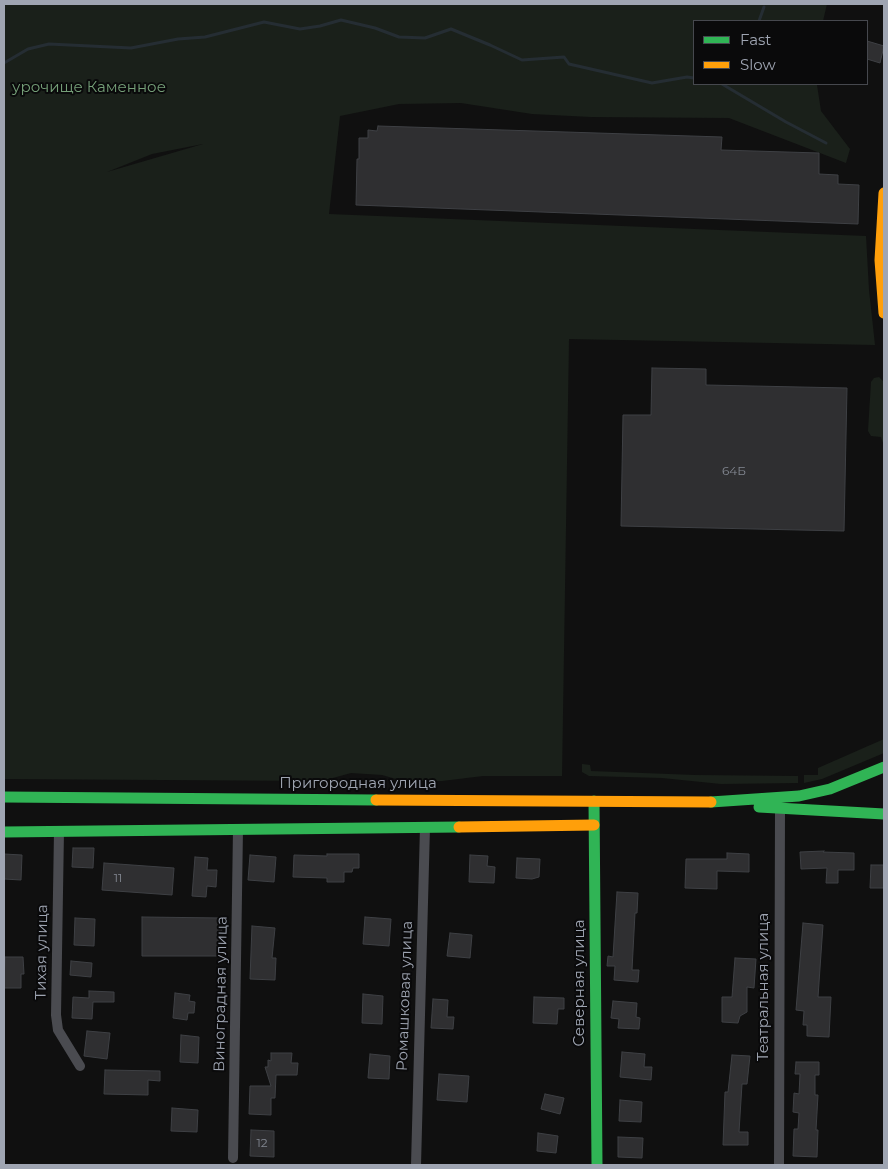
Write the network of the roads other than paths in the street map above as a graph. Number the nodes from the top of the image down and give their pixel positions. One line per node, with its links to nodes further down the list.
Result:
1 (884, 193): 2 (street)
2 (884, 313)
3 (884, 767): 6 (street, Пригородная улица)
4 (4, 797): 5 (street, Пригородная улица)
5 (594, 801): 6 (street, Пригородная улица); 9 (street, Северная улица)
6 (712, 802): 7 (street, Пригородная улица)
7 (780, 809): 8 (street, Пригородная улица); 18 (street, Театральная улица)
8 (884, 814)
9 (594, 825): 10 (street); 17 (street, Северная улица)
10 (425, 827): 11 (street); 16 (street, Ромашковая улица)
11 (238, 829): 12 (street); 15 (street, Виноградная улица)
12 (59, 831): 13 (street); 14 (street, Тихая улица)
13 (4, 832)
14 (80, 1066)
15 (233, 1158)
16 (416, 1165)
17 (596, 1165)
18 (779, 1165)

